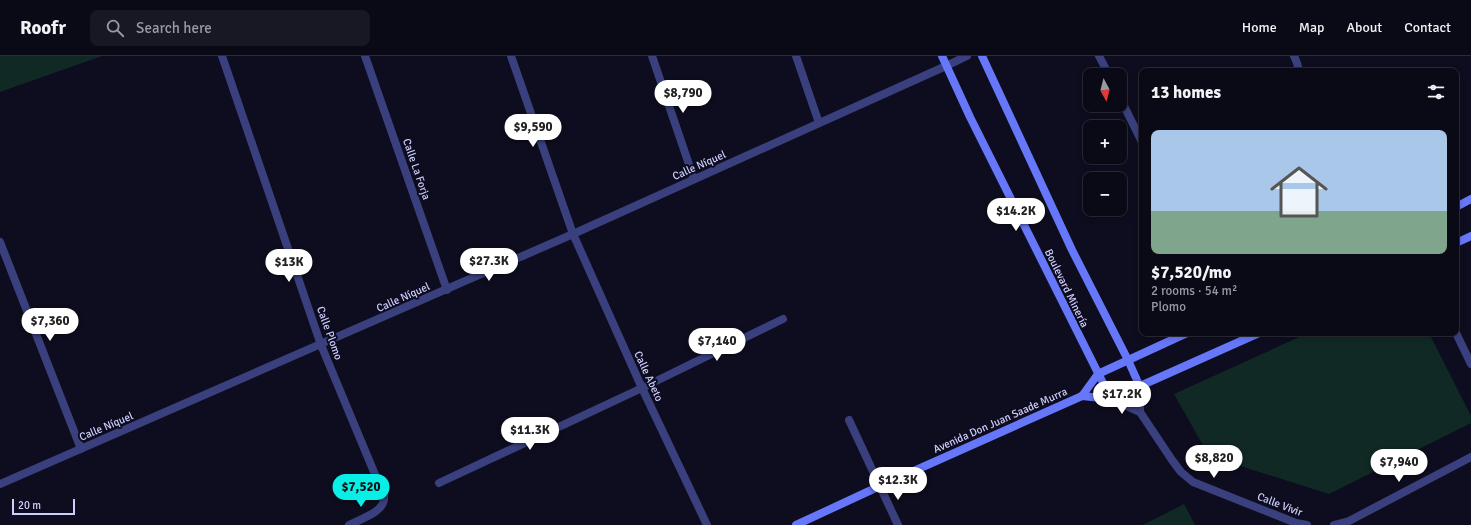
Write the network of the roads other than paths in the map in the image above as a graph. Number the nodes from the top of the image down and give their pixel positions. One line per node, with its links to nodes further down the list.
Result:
1 (222, 56): 29 (street, Calle Plomo)
2 (366, 56): 24 (street, Calle La Forja)
3 (512, 56): 20 (street, Calle Abeto)
4 (652, 56): 17 (street)
5 (796, 56): 15 (street)
6 (942, 56): 11 (street, Boulevard Minería)
7 (967, 56): 11 (street, Calle Níquel)
8 (982, 56): 30 (street, Boulevard Minería)
9 (1099, 56): 12 (street)
10 (1294, 56): 13 (street)
11 (946, 66): 15 (street, Calle Níquel); 32 (street, Boulevard Minería)
12 (1105, 68)
13 (1298, 68)
14 (1127, 112): 16 (street)
15 (819, 123): 17 (street, Calle Níquel)
16 (1139, 136)
17 (694, 179): 20 (street, Calle Níquel)
18 (1471, 199): 19 (street)
19 (1459, 205)
20 (573, 234): 24 (street, Calle Níquel); 34 (street, Calle Abeto)
21 (1471, 236): 23 (street)
22 (0, 242): 39 (street)
23 (1459, 242)
24 (447, 290): 29 (street, Calle Níquel)
25 (783, 319): 34 (street)
26 (1180, 336): 30 (street, Avenida Don Juan Saade Murra)
27 (1252, 336): 33 (street, Avenida Don Juan Saade Murra)
28 (1457, 336): 31 (street)
29 (321, 345): 39 (street, Calle Níquel); 44 (street, Calle Plomo)
30 (1128, 360): 32 (street, Avenida Don Juan Saade Murra); 33 (street, Boulevard Minería)
31 (1471, 364)
32 (1098, 374): 35 (street, Avenida Don Juan Saade Murra); 36 (street, Boulevard Minería)
33 (1140, 387): 36 (street, Avenida Don Juan Saade Murra); 37 (street)
34 (642, 388): 41 (street); 45 (street, Calle Abeto)
35 (1082, 396): 36 (street, Avenida Don Juan Saade Murra); 43 (street, Avenida Don Juan Saade Murra)
36 (1110, 399): 37 (street)
37 (1140, 412): 48 (street, Calle Vivir)
38 (849, 420): 43 (street)
39 (81, 449): 42 (street, Calle Níquel)
40 (1471, 457): 49 (street)
41 (439, 483)
42 (0, 484)
43 (880, 486): 46 (street, Avenida Don Juan Saade Murra); 47 (street)
44 (349, 525)
45 (707, 525)
46 (796, 525)
47 (898, 525)
48 (1307, 525)
49 (1334, 525)

